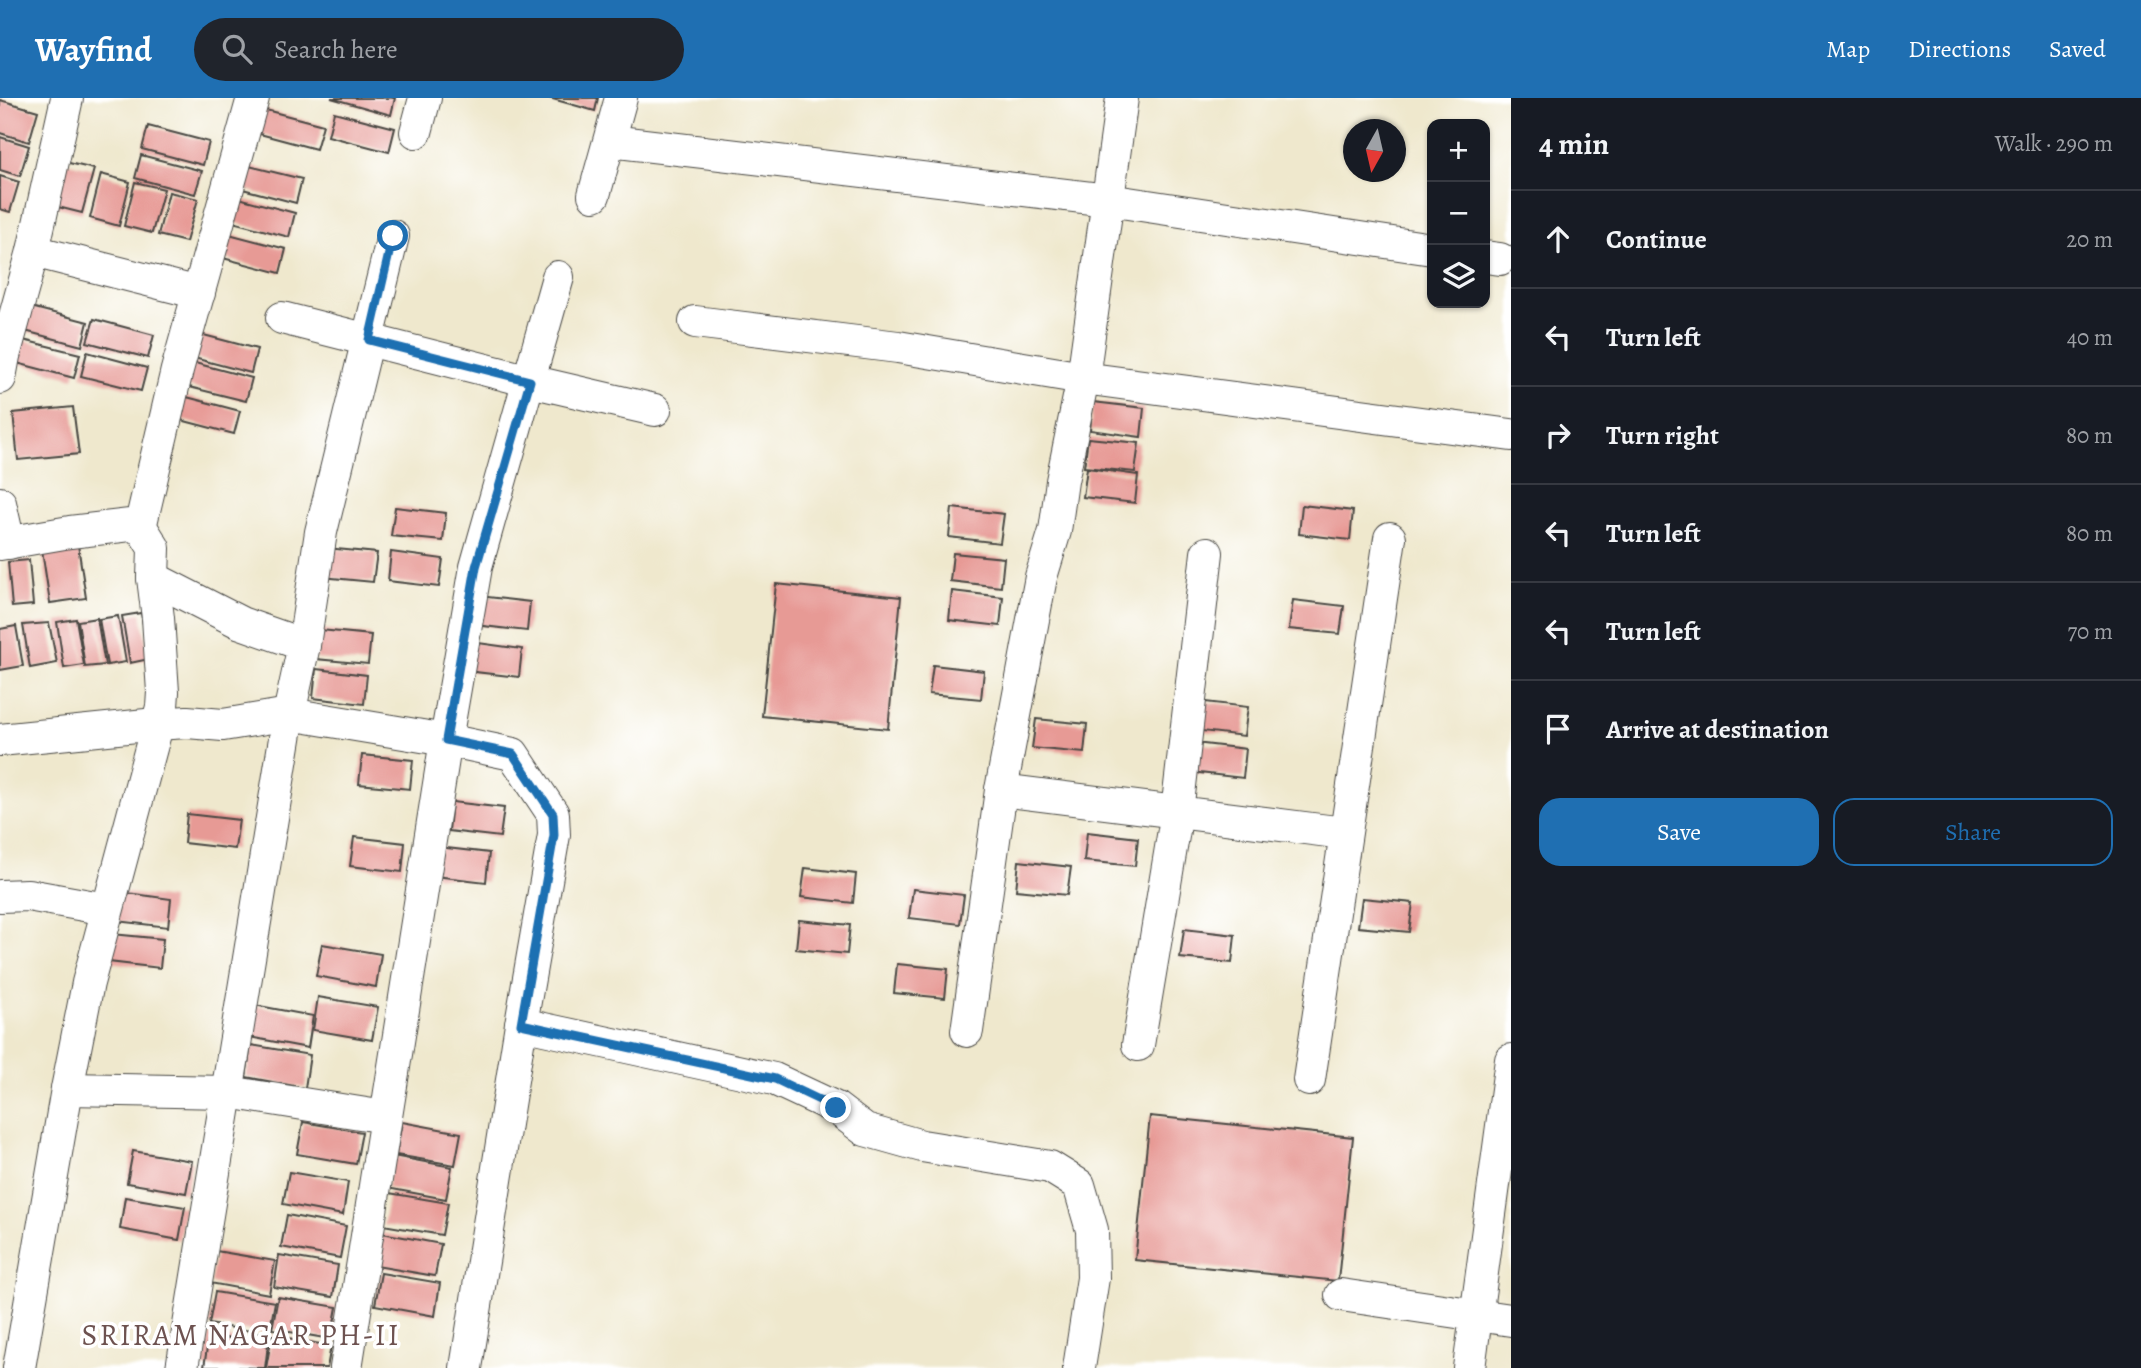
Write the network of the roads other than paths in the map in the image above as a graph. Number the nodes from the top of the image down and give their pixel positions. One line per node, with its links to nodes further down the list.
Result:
1 (67, 98): 12 (street)
2 (253, 98): 14 (street)
3 (425, 98): 6 (street)
4 (621, 98): 7 (street)
5 (1122, 98): 9 (street)
6 (416, 132)
7 (610, 141): 8 (street); 9 (street)
8 (594, 195)
9 (1108, 200): 11 (street); 19 (street)
10 (393, 236): 17 (street)
11 (1427, 248)
12 (33, 251): 14 (street); 18 (street)
13 (558, 277): 20 (street)
14 (199, 293): 24 (street)
15 (282, 317): 17 (street)
16 (695, 323): 19 (street)
17 (369, 340): 20 (street); 29 (street)
18 (0, 378)
19 (1083, 378): 22 (street); 34 (street)
20 (530, 381): 21 (street); 33 (street)
21 (655, 410)
22 (1511, 435)
23 (0, 503): 26 (street)
24 (139, 524): 26 (street); 28 (street)
25 (1390, 538): 36 (street)
26 (4, 543)
27 (1207, 552): 35 (street)
28 (153, 579): 29 (street); 31 (street)
29 (304, 645): 30 (street)
30 (289, 714): 31 (street); 33 (street); 45 (street)
31 (156, 724): 32 (street); 38 (street)
32 (0, 740)
33 (446, 740): 39 (street); 46 (street)
34 (1001, 790): 35 (street); 40 (street)
35 (1177, 812): 36 (street); 41 (street)
36 (1345, 833): 43 (street)
37 (0, 896): 38 (street)
38 (106, 909): 44 (street)
39 (521, 1024): 54 (street); 55 (street)
40 (967, 1031)
41 (1138, 1045)
42 (1511, 1060): 47 (street)
43 (1309, 1080)
44 (67, 1089): 45 (street); 51 (street)
45 (228, 1092): 46 (street); 52 (street)
46 (385, 1117): 53 (street)
47 (1504, 1166): 49 (street)
48 (1341, 1295): 49 (street)
49 (1477, 1315): 50 (street); 56 (street)
50 (1511, 1320)
51 (19, 1368)
52 (182, 1368)
53 (346, 1368)
54 (467, 1368)
55 (1079, 1368)
56 (1469, 1368)

